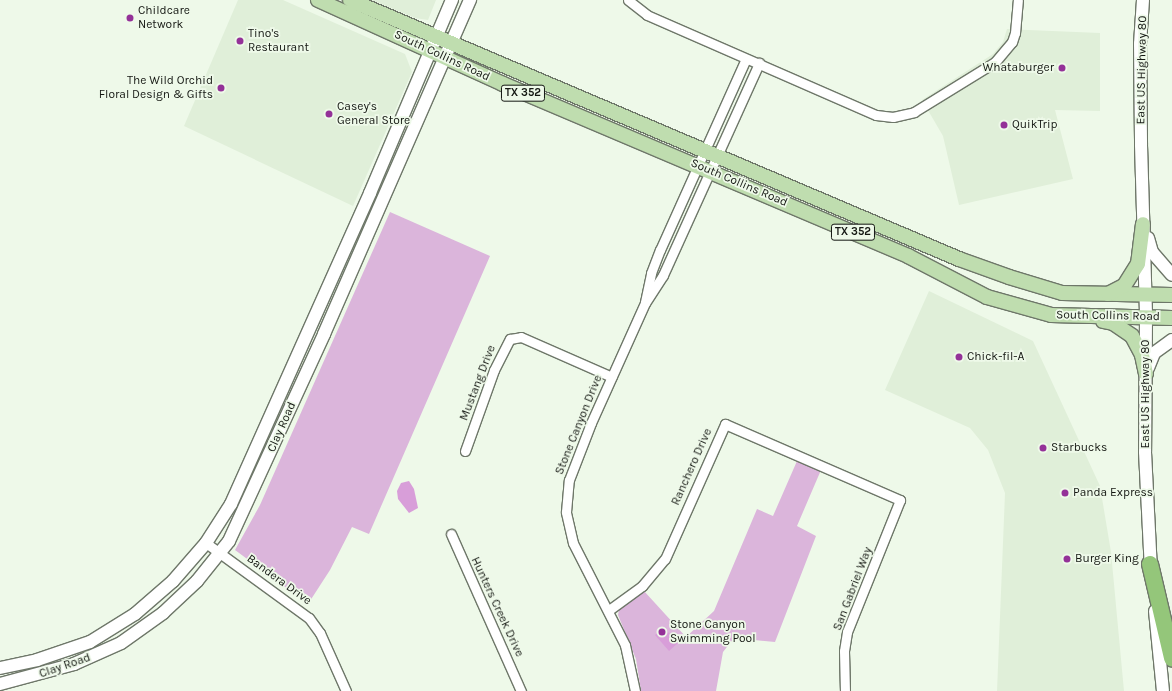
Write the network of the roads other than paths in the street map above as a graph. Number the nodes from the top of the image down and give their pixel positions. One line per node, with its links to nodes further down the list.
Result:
1 (318, 0): 10 (main road, South Collins Road / TX 352)
2 (350, 0): 8 (main road, South Collins Road / TX 352)
3 (452, 0): 8 (main road, Clay Road)
4 (470, 0): 9 (main road, Clay Road)
5 (628, 0): 12 (street)
6 (1018, 0): 13 (street)
7 (1143, 0): 18 (main road, East US Highway 80)
8 (436, 37): 9 (main road, South Collins Road / TX 352); 10 (main road, Clay Road)
9 (452, 43): 11 (main road, Clay Road); 14 (main road, South Collins Road / TX 352)
10 (431, 50): 11 (main road, South Collins Road / TX 352); 37 (main road, Clay Road)
11 (445, 57): 16 (main road, South Collins Road / TX 352); 38 (main road, Clay Road)
12 (746, 59): 13 (street); 14 (street, Stone Canyon Drive)
13 (759, 63): 15 (street, Stone Canyon Drive)
14 (704, 150): 15 (main road, South Collins Road / TX 352); 16 (street, Stone Canyon Drive)
15 (717, 156): 17 (street, Stone Canyon Drive); 21 (main road, South Collins Road / TX 352)
16 (697, 165): 17 (main road, South Collins Road / TX 352); 19 (street, Stone Canyon Drive)
17 (710, 171): 20 (street, Stone Canyon Drive); 22 (main road, South Collins Road / TX 352)
18 (1143, 224): 23 (main road); 24 (main road); 25 (main road, East US Highway 80)
19 (668, 230): 20 (street); 27 (street, Stone Canyon Drive)
20 (681, 236): 27 (street, Stone Canyon Drive)
21 (916, 240): 22 (main road); 24 (main road, South Collins Road / TX 352)
22 (908, 256): 28 (main road, South Collins Road / TX 352)
23 (1172, 275)
24 (1108, 294): 25 (main road, South Collins Road / TX 352)
25 (1146, 295): 26 (main road, South Collins Road / TX 352); 29 (main road, East US Highway 80)
26 (1172, 295)
27 (645, 303): 33 (street, Stone Canyon Drive)
28 (1085, 318): 29 (main road, South Collins Road / TX 352); 32 (main road)
29 (1146, 318): 30 (main road, South Collins Road / TX 352); 32 (main road, East US Highway 80)
30 (1172, 318)
31 (1172, 340): 32 (main road)
32 (1146, 374): 39 (main road, East US Highway 80)
33 (612, 377): 34 (street, Mustang Drive); 40 (street, Stone Canyon Drive)
34 (465, 450)
35 (900, 500): 40 (street, Ranchero Drive); 47 (street, San Gabriel Way)
36 (450, 534): 45 (street, Hunters Creek Drive)
37 (206, 543): 38 (street, Bandera Drive); 42 (main road, Clay Road)
38 (220, 552): 43 (main road, Clay Road); 44 (street, Bandera Drive)
39 (1150, 564): 41 (highway); 48 (main road, East US Highway 80)
40 (609, 610): 46 (street, Stone Canyon Drive)
41 (1172, 658)
42 (0, 668)
43 (0, 684)
44 (346, 691)
45 (522, 691)
46 (635, 691)
47 (845, 691)
48 (1163, 691)

